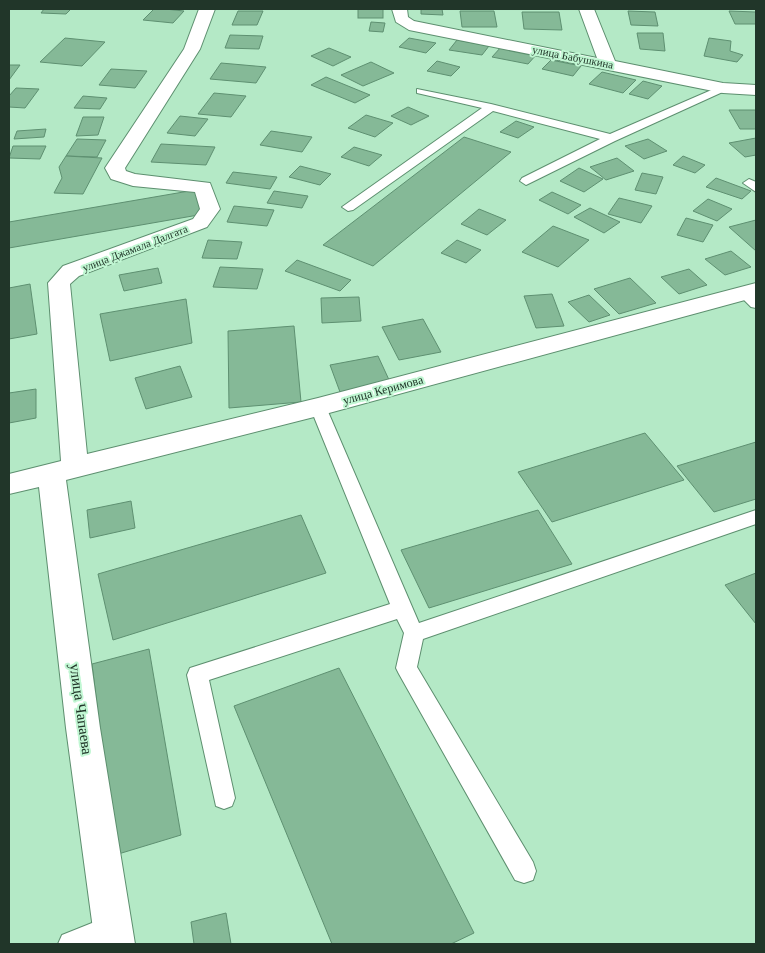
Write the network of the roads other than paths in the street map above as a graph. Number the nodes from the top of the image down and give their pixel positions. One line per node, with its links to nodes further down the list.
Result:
1 (207, 9): 14 (street, улица Джамала Далгата)
2 (400, 9): 4 (street, улица Бабушкина)
3 (587, 9): 4 (street)
4 (606, 63): 5 (street, улица Бабушкина)
5 (723, 88): 6 (street, улица Бабушкина); 9 (lane)
6 (756, 90)
7 (421, 92): 8 (lane)
8 (491, 107): 9 (lane); 11 (lane)
9 (611, 138): 10 (lane)
10 (526, 181)
11 (348, 207)
12 (752, 296): 13 (street, улица Керимова)
13 (318, 407): 14 (street, улица Керимова); 17 (lane)
14 (63, 470): 15 (street, улица Керимова); 21 (street, улица Чапаева)
15 (9, 484)
16 (756, 516): 18 (lane)
17 (402, 609): 18 (lane); 19 (lane)
18 (414, 633): 20 (lane)
19 (224, 798)
20 (524, 871)
21 (114, 936): 22 (lane)
22 (71, 944)

